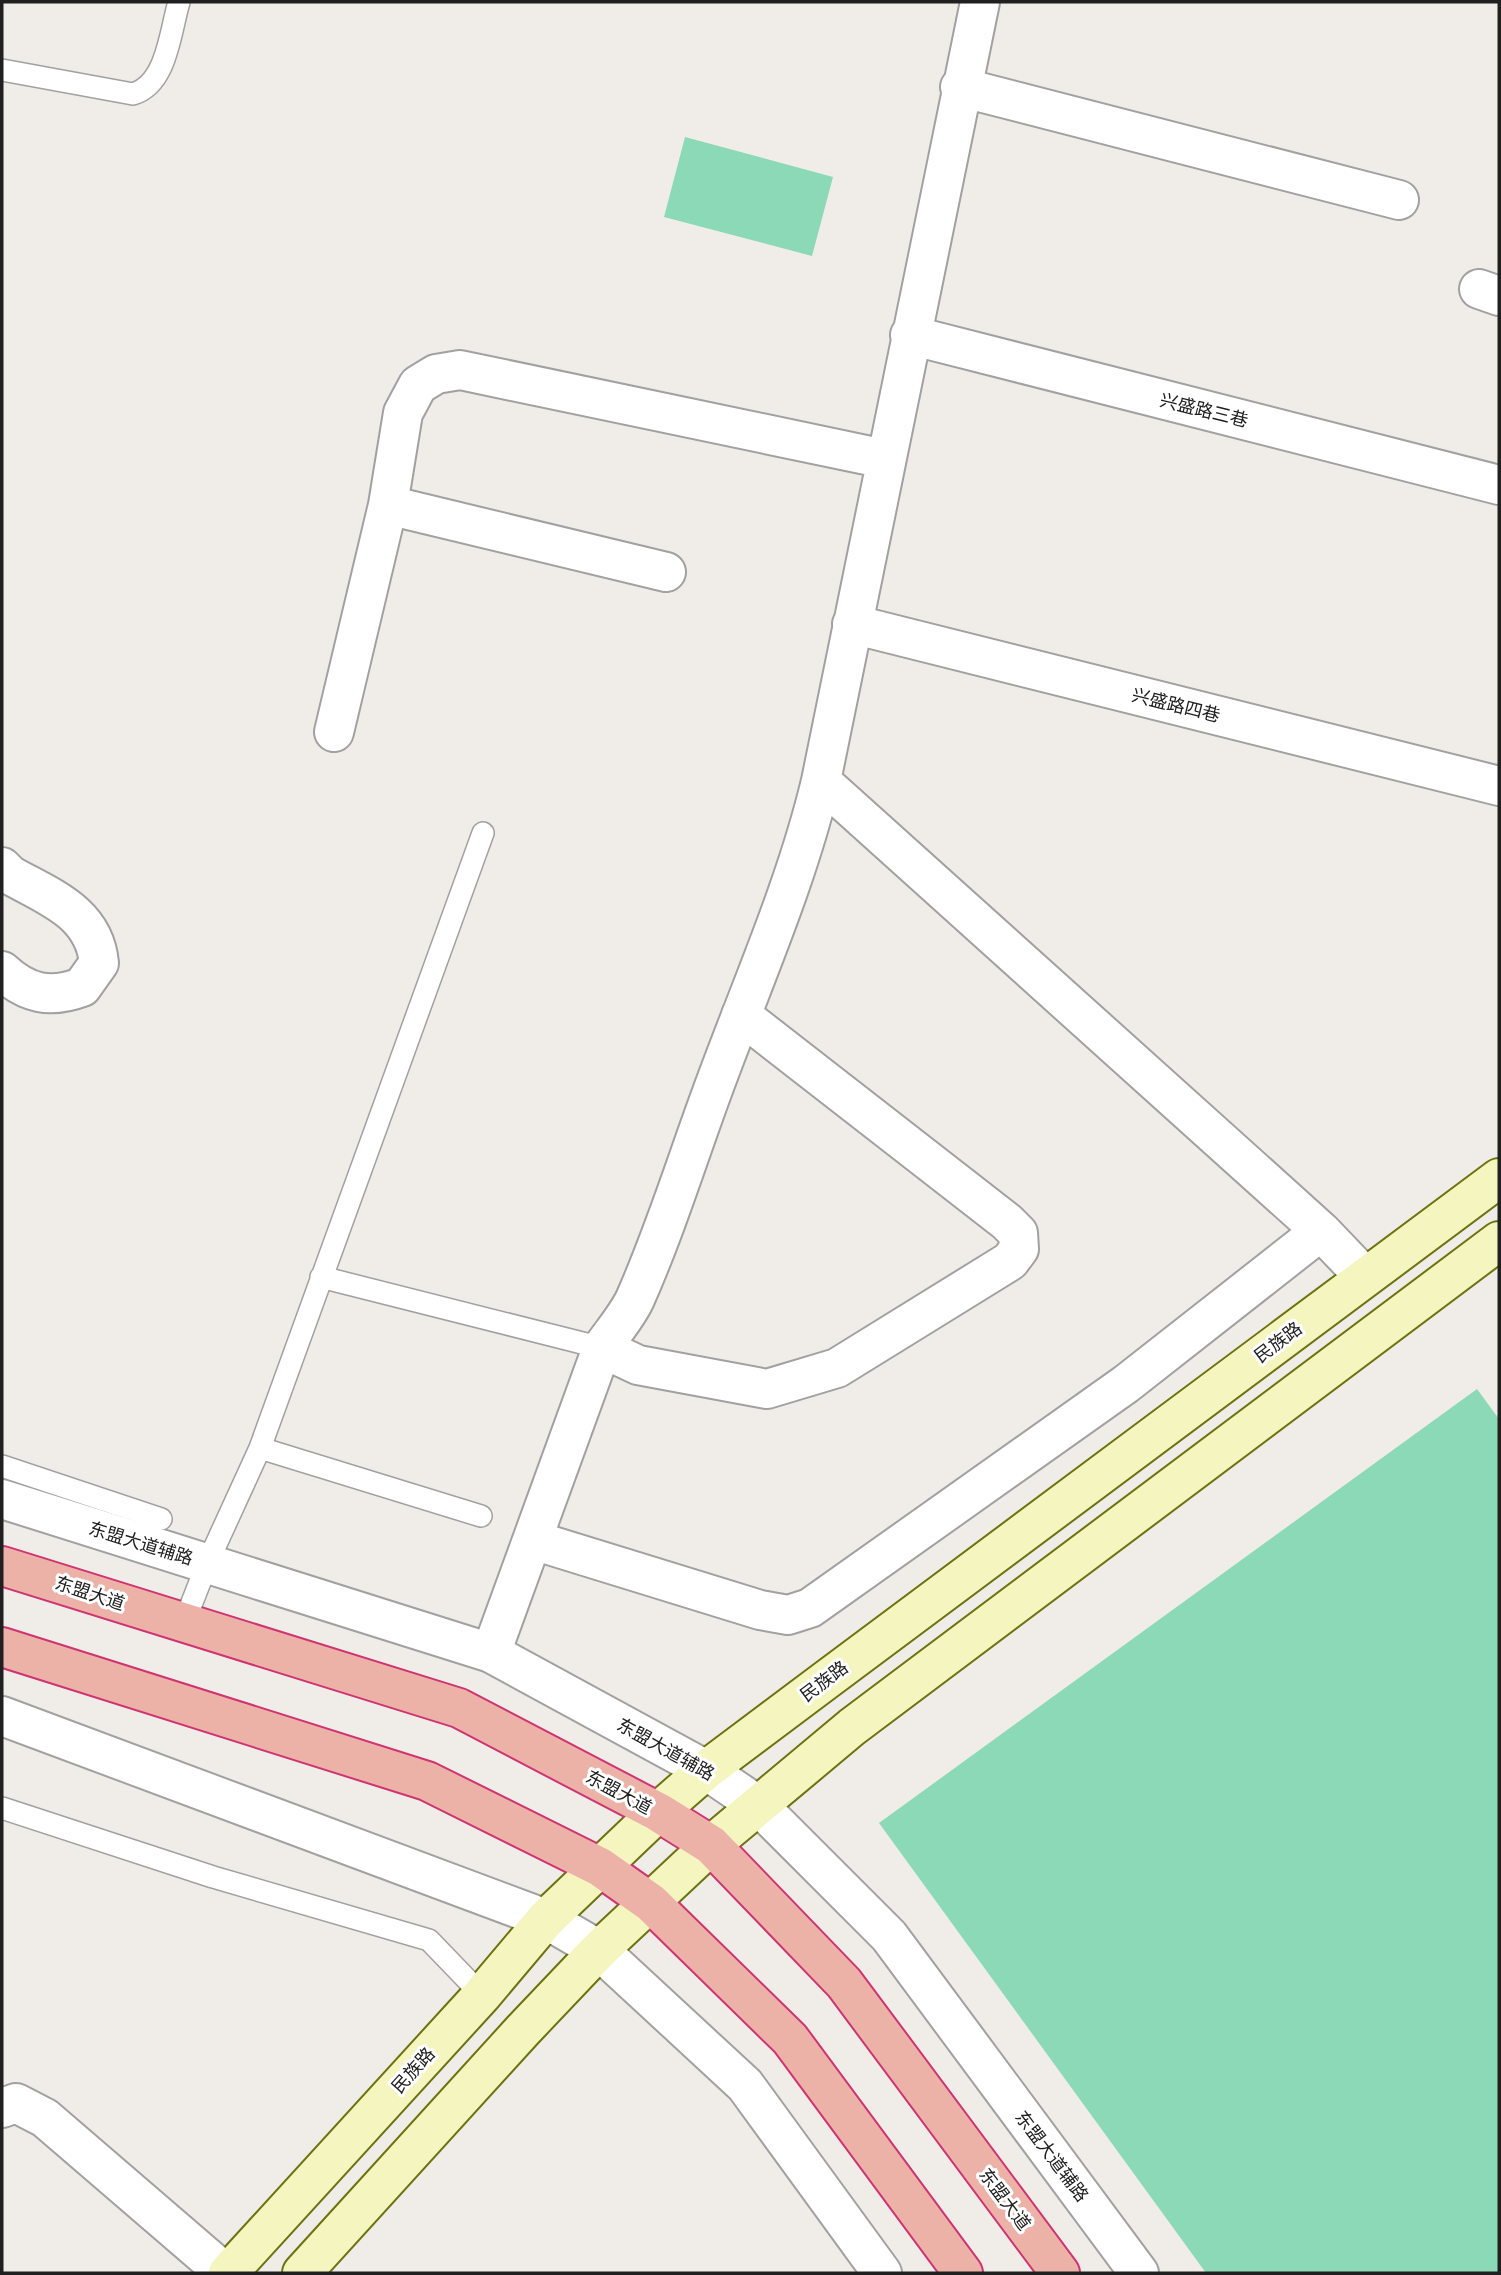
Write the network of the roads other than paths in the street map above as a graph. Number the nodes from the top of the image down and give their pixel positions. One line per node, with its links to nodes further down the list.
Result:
1 (179, 2): 3 (lane)
2 (980, 2): 4 (street)
3 (2, 70)
4 (960, 88): 5 (street); 6 (street)
5 (1399, 200)
6 (910, 335): 7 (street); 8 (street, 兴盛路三巷)
7 (885, 459): 9 (street); 11 (street)
8 (1499, 485)
9 (388, 505): 10 (street); 12 (street)
10 (666, 572)
11 (852, 624): 13 (street); 14 (street, 兴盛路四巷)
12 (334, 733)
13 (821, 781): 18 (street); 20 (street)
14 (1499, 786)
15 (483, 833): 23 (lane)
16 (2, 867): 17 (street)
17 (2, 971)
18 (741, 1015): 24 (street); 24 (street)
19 (1499, 1178): 22 (main road, 民族路)
20 (1321, 1231): 22 (street); 30 (street)
21 (1499, 1241): 38 (main road)
22 (1365, 1277): 37 (main road, 民族路)
23 (321, 1278): 24 (lane); 25 (lane)
24 (602, 1348): 30 (street)
25 (260, 1448): 28 (lane); 31 (lane)
26 (2, 1466): 29 (lane)
27 (2, 1499): 31 (street, 东盟大道辅路)
28 (481, 1516)
29 (161, 1519)
30 (533, 1541): 35 (street)
31 (207, 1563): 33 (lane); 35 (street, 东盟大道辅路)
32 (2, 1566): 33 (highway, 东盟大道)
33 (184, 1623): 40 (highway, 东盟大道)
34 (2, 1647): 42 (highway)
35 (491, 1653): 37 (street, 东盟大道辅路)
36 (2, 1716): 44 (street)
37 (706, 1770): 38 (street, 东盟大道辅路); 40 (main road, 民族路)
38 (759, 1806): 41 (main road); 53 (street, 东盟大道辅路)
39 (2, 1808): 46 (lane)
40 (658, 1812): 41 (highway, 东盟大道); 42 (main road, 民族路)
41 (711, 1845): 43 (main road); 52 (highway, 东盟大道)
42 (600, 1867): 43 (highway); 44 (main road, 民族路)
43 (651, 1903): 45 (main road); 51 (highway)
44 (546, 1919): 45 (street); 46 (main road, 民族路)
45 (599, 1950): 49 (main road); 50 (street)
46 (481, 1995): 48 (main road, 民族路)
47 (2, 2108): 48 (street)
48 (226, 2273)
49 (302, 2273)
50 (882, 2273)
51 (964, 2273)
52 (1060, 2273)
53 (1139, 2273)

